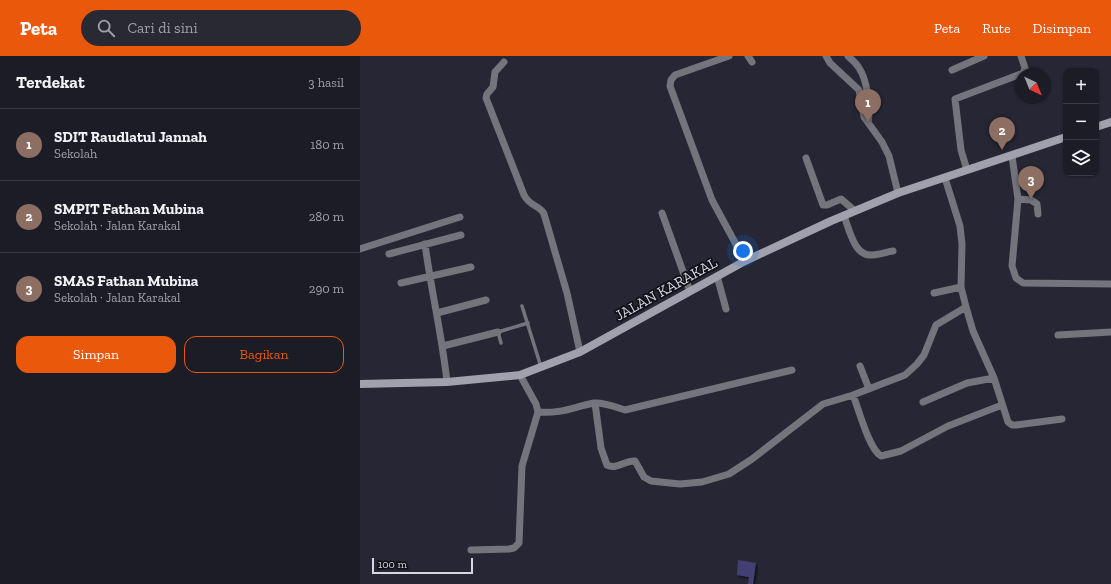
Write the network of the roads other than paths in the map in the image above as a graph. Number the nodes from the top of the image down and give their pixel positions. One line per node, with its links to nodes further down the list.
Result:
1 (729, 56): 28 (street)
2 (826, 56): 8 (street)
3 (848, 56): 8 (street)
4 (984, 56): 7 (street)
5 (1021, 56): 14 (street)
6 (504, 62): 48 (street)
7 (952, 70)
8 (868, 122): 16 (street)
9 (1111, 122): 10 (main road)
10 (1099, 126)
11 (1063, 138): 12 (main road, JALAN KARAKAL)
12 (1012, 156): 14 (main road, JALAN KARAKAL); 17 (street)
13 (806, 158): 18 (street)
14 (967, 170): 15 (main road, JALAN KARAKAL)
15 (945, 178): 16 (main road, JALAN KARAKAL); 34 (street)
16 (898, 193): 18 (main road, JALAN KARAKAL)
17 (1018, 199): 20 (street); 33 (street)
18 (854, 211): 21 (main road, JALAN KARAKAL)
19 (662, 213): 35 (street)
20 (1038, 214)
21 (844, 216): 26 (street); 28 (main road, JALAN KARAKAL)
22 (460, 217): 25 (street)
23 (461, 234): 24 (street)
24 (425, 244): 27 (street); 30 (street)
25 (360, 249)
26 (893, 251)
27 (389, 254)
28 (745, 261): 31 (main road, JALAN KARAKAL)
29 (471, 267): 30 (street)
30 (429, 276): 32 (street); 41 (street)
31 (717, 276): 35 (main road, JALAN KARAKAL); 40 (street)
32 (401, 283)
33 (1111, 284)
34 (961, 287): 36 (street); 39 (street)
35 (690, 291): 48 (main road, JALAN KARAKAL)
36 (934, 293)
37 (486, 300): 41 (street)
38 (522, 306): 42 (lane)
39 (966, 307): 53 (street); 56 (street)
40 (726, 309)
41 (437, 313): 47 (street)
42 (528, 323): 43 (lane); 50 (lane)
43 (498, 332): 46 (lane); 47 (street)
44 (1111, 332): 45 (street)
45 (1058, 335)
46 (501, 343)
47 (443, 346): 54 (street)
48 (580, 352): 50 (main road, JALAN KARAKAL)
49 (860, 366): 56 (street)
50 (542, 367): 52 (main road, JALAN KARAKAL)
51 (792, 370): 59 (street)
52 (520, 375): 54 (main road, JALAN KARAKAL); 61 (street)
53 (994, 378): 58 (street); 60 (street)
54 (447, 382): 55 (main road, JALAN KARAKAL)
55 (360, 384)
56 (869, 389): 57 (street)
57 (853, 395): 59 (street); 60 (street)
58 (923, 402)
59 (595, 403): 61 (street)
60 (1002, 405): 62 (street)
61 (538, 412): 63 (street)
62 (1062, 419)
63 (471, 550)

